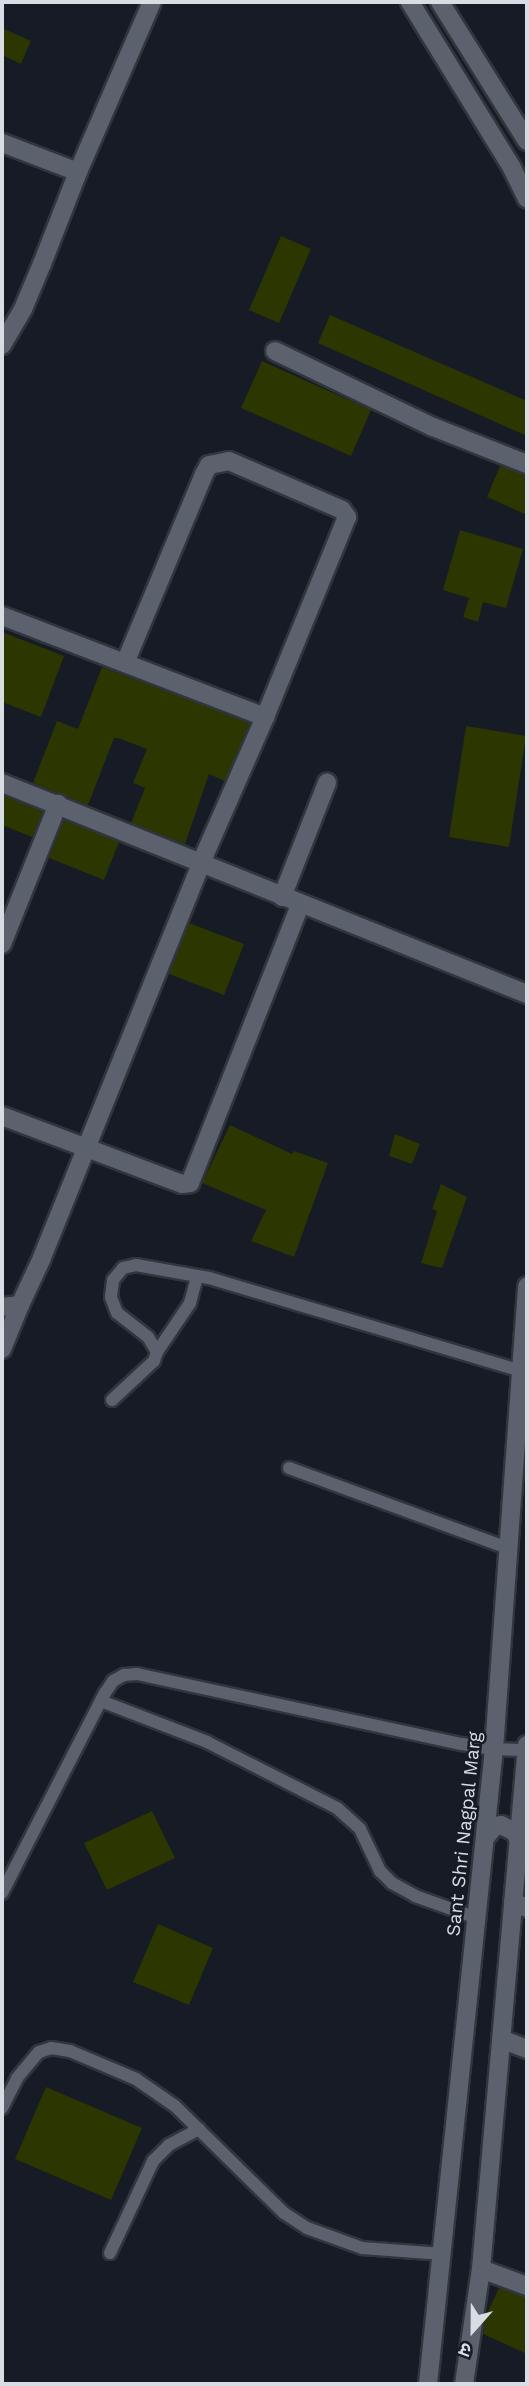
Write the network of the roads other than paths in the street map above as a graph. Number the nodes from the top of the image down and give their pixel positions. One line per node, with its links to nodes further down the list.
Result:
1 (152, 2): 6 (street)
2 (410, 2): 7 (street)
3 (440, 2): 4 (street)
4 (527, 141)
5 (2, 144): 6 (street)
6 (78, 172): 8 (street)
7 (527, 199)
8 (2, 345)
9 (275, 351): 10 (street)
10 (527, 464)
11 (2, 616): 12 (street)
12 (125, 663): 13 (street); 13 (street)
13 (265, 717): 17 (street)
14 (2, 783): 16 (street)
15 (327, 783): 18 (street)
16 (58, 804): 17 (street); 20 (street)
17 (202, 862): 18 (street); 23 (street)
18 (282, 897): 19 (street)
19 (300, 905): 21 (street); 23 (street)
20 (2, 944)
21 (527, 994)
22 (2, 1116): 23 (street)
23 (87, 1150): 26 (street)
24 (197, 1276): 28 (lane); 28 (lane); 29 (lane)
25 (527, 1286): 29 (street, Sant Shri Nagpal Marg)
26 (11, 1306): 27 (street)
27 (2, 1349)
28 (157, 1352): 30 (lane)
29 (521, 1371): 32 (street, Sant Shri Nagpal Marg)
30 (112, 1400)
31 (289, 1468): 32 (lane)
32 (508, 1548): 34 (street, Sant Shri Nagpal Marg)
33 (101, 1701): 34 (lane); 38 (lane); 40 (lane)
34 (494, 1749): 35 (lane); 36 (street, Sant Shri Nagpal Marg)
35 (527, 1755): 37 (street)
36 (485, 1838): 37 (street); 40 (street, Sant Shri Nagpal Marg)
37 (519, 1841): 39 (street)
38 (2, 1893)
39 (520, 1905): 41 (street)
40 (477, 1918): 46 (street, Sant Shri Nagpal Marg)
41 (501, 2039): 42 (street); 47 (street)
42 (527, 2049)
43 (2, 2108): 44 (lane)
44 (199, 2129): 45 (lane); 46 (lane)
45 (110, 2253)
46 (443, 2254): 49 (street, Sant Shri Nagpal Marg)
47 (481, 2269): 48 (street); 50 (street)
48 (527, 2286)
49 (428, 2384)
50 (464, 2384)

